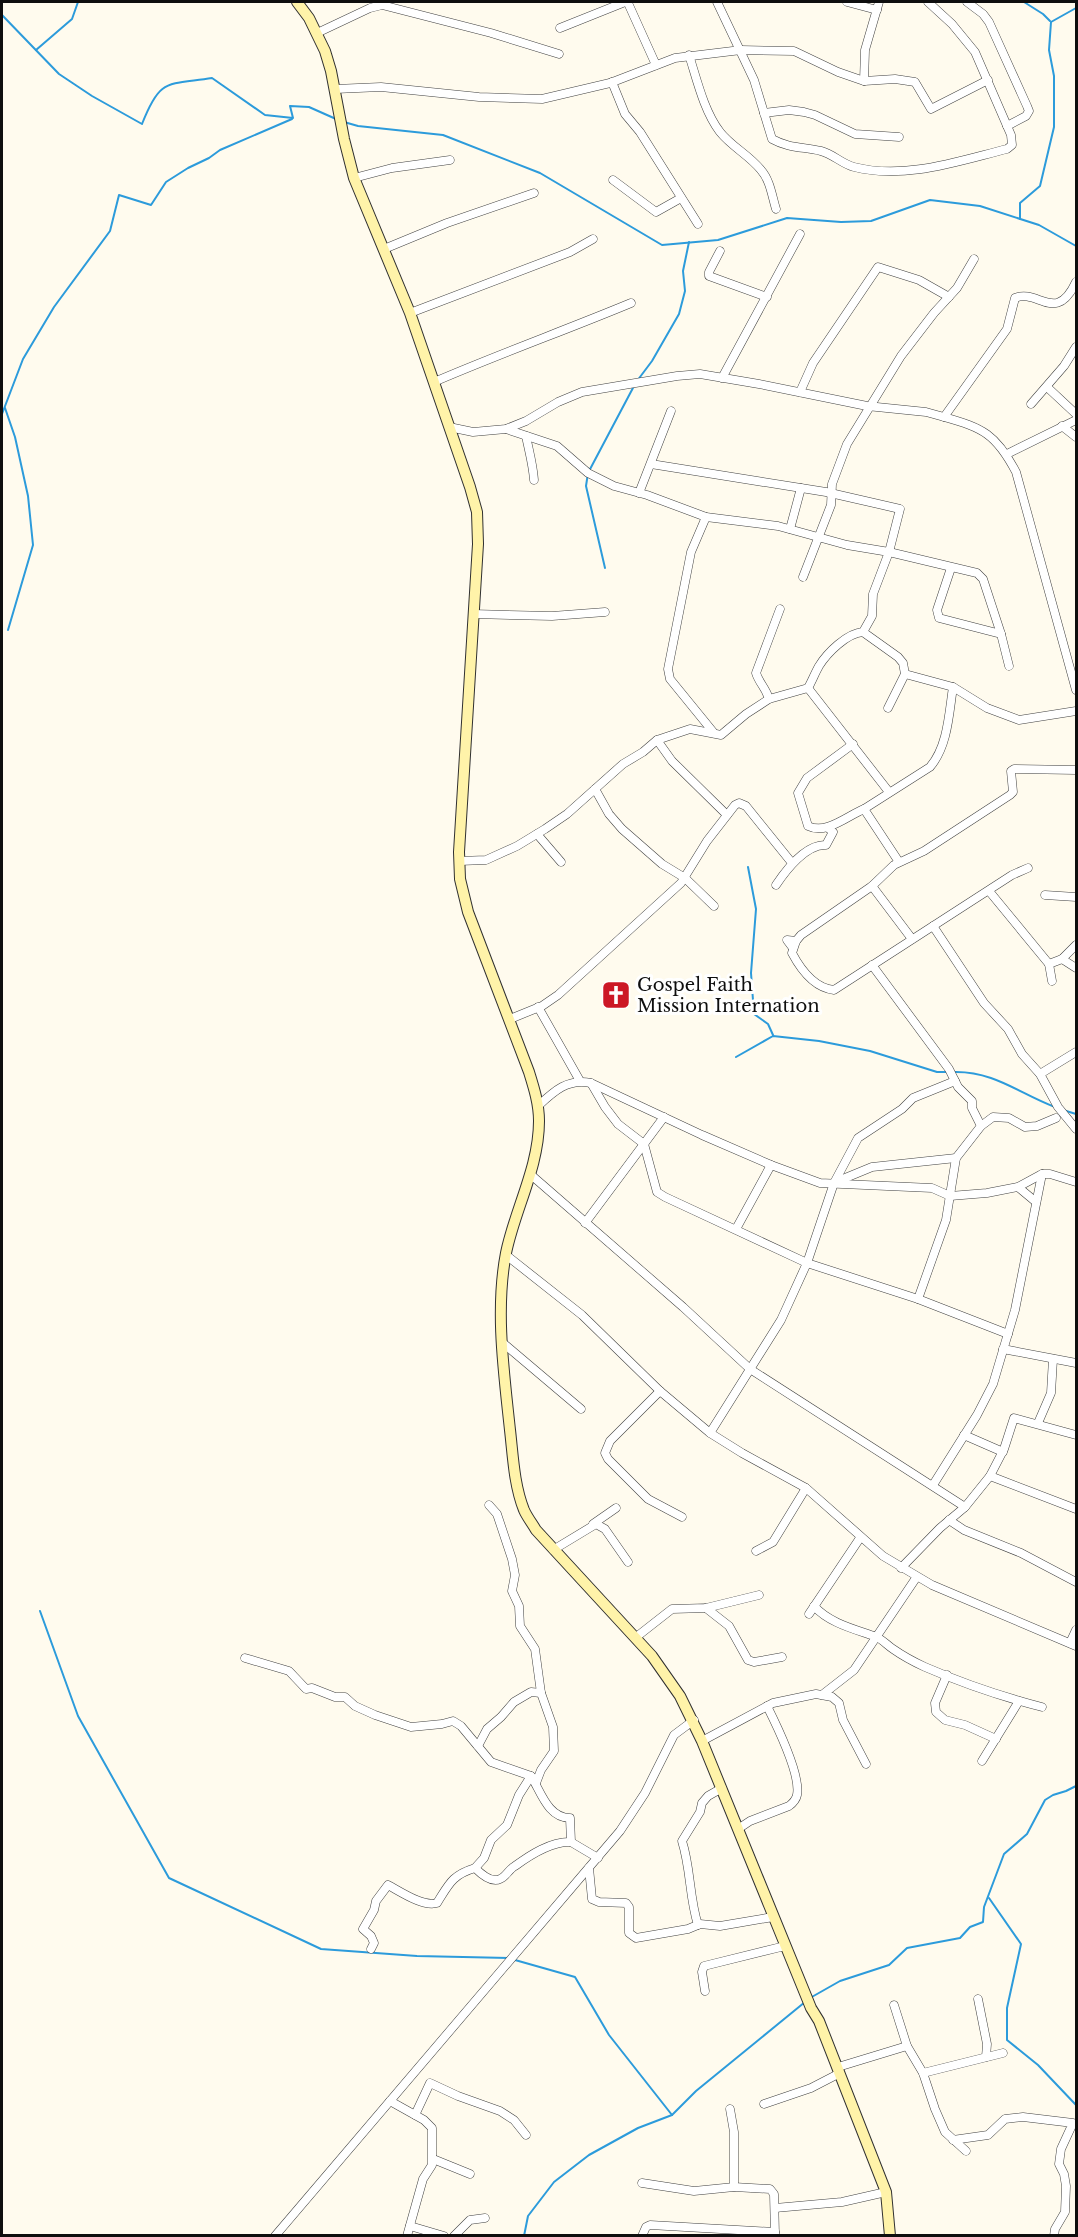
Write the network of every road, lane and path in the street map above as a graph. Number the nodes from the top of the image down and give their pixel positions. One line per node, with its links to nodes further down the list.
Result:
1 (297, 2): 9 (main road)
2 (717, 2): 10 (street)
3 (847, 2): 7 (street)
4 (879, 2): 7 (street)
5 (928, 2): 14 (street)
6 (967, 2): 19 (street)
7 (877, 10): 15 (street)
8 (560, 28): 13 (street)
9 (317, 33): 11 (street); 17 (main road)
10 (741, 50): 12 (street); 15 (street); 18 (street)
11 (559, 54)
12 (689, 55): 13 (street); 26 (street)
13 (656, 65): 16 (street)
14 (988, 80): 15 (street); 19 (street)
15 (864, 81)
16 (612, 82): 17 (street); 25 (street)
17 (335, 89): 22 (main road)
18 (765, 113): 19 (street); 20 (street)
19 (1007, 126)
20 (899, 136)
21 (450, 160): 22 (street)
22 (354, 178): 30 (main road)
23 (613, 180): 25 (street)
24 (534, 193): 30 (street)
25 (681, 198): 27 (street)
26 (776, 208)
27 (698, 224)
28 (800, 234): 34 (street)
29 (593, 239): 37 (street)
30 (384, 249): 37 (main road)
31 (720, 250): 34 (street)
32 (974, 259): 35 (street)
33 (1077, 282): 47 (street)
34 (767, 297): 39 (street)
35 (949, 297): 42 (street); 44 (street)
36 (631, 303): 40 (street)
37 (410, 314): 40 (main road)
38 (1077, 347): 41 (street)
39 (722, 378): 42 (street); 51 (street)
40 (434, 382): 50 (main road)
41 (1047, 387): 43 (street); 46 (street)
42 (800, 392): 44 (street)
43 (1031, 404)
44 (869, 406): 47 (street); 59 (street)
45 (671, 411): 55 (street)
46 (1077, 414)
47 (944, 417): 54 (street)
48 (1077, 420): 49 (street)
49 (1062, 426): 53 (street); 54 (street)
50 (449, 427): 51 (street); 68 (main road)
51 (506, 429): 52 (street)
52 (526, 436): 56 (street); 58 (street)
53 (1077, 437)
54 (1007, 454): 75 (street)
55 (651, 464): 57 (street); 58 (street)
56 (534, 480)
57 (801, 488): 59 (street); 61 (street)
58 (639, 493): 60 (street)
59 (832, 493): 62 (street); 63 (street)
60 (706, 517): 61 (street); 79 (street)
61 (790, 529): 62 (street)
62 (818, 537): 63 (street); 65 (street)
63 (889, 552): 64 (street); 69 (street)
64 (951, 568): 70 (street); 70 (street)
65 (803, 578)
66 (780, 609): 76 (street)
67 (604, 612): 68 (street)
68 (473, 614): 89 (main road)
69 (863, 632): 72 (street); 74 (street)
70 (1001, 634): 71 (street)
71 (1009, 666)
72 (905, 674): 73 (street); 77 (street)
73 (953, 687): 78 (street); 84 (street)
74 (808, 688): 76 (street); 81 (street)
75 (1077, 690)
76 (769, 699): 79 (street)
77 (888, 708)
78 (1077, 711)
79 (714, 733): 80 (street)
80 (657, 740): 83 (street); 86 (street)
81 (853, 744): 84 (street); 87 (street)
82 (1077, 770): 92 (street)
83 (595, 789): 88 (street); 94 (street)
84 (889, 792): 85 (street)
85 (864, 809): 87 (street); 92 (street)
86 (727, 815): 91 (street); 94 (street)
87 (828, 828): 91 (street)
88 (537, 834): 89 (street); 90 (street)
89 (459, 861): 110 (main road)
90 (561, 862)
91 (792, 862): 95 (street)
92 (899, 862): 96 (street)
93 (1028, 868): 97 (street)
94 (685, 878): 100 (street); 109 (street)
95 (776, 885)
96 (872, 885): 102 (street); 106 (street)
97 (989, 891): 101 (street); 105 (street)
98 (1045, 895): 99 (street)
99 (1077, 897)
100 (714, 906)
101 (933, 927): 102 (street); 112 (street)
102 (912, 939): 106 (street)
103 (1077, 945): 104 (street)
104 (1062, 959): 105 (street); 107 (street)
105 (1049, 964): 108 (street)
106 (872, 965): 114 (street)
107 (1077, 968)
108 (1052, 981)
109 (538, 1008): 110 (street); 113 (street)
110 (510, 1018): 116 (main road)
111 (1077, 1052): 112 (street)
112 (1040, 1074): 120 (street)
113 (580, 1081): 115 (street); 116 (street)
114 (955, 1081): 119 (street); 127 (street)
115 (591, 1083): 117 (street); 121 (street)
116 (538, 1106): 124 (main road)
117 (664, 1117): 121 (street); 123 (street)
118 (1056, 1118): 119 (street)
119 (981, 1126): 122 (street)
120 (1077, 1129)
121 (644, 1144): 131 (street); 132 (street)
122 (956, 1158): 127 (street); 129 (street)
123 (771, 1165): 127 (street); 132 (street)
124 (530, 1174): 131 (street); 133 (main road)
125 (1042, 1174): 126 (street); 128 (street); 130 (street)
126 (1077, 1182)
127 (834, 1183): 129 (street); 134 (street)
128 (1018, 1187): 129 (street); 130 (street)
129 (951, 1196): 135 (street)
130 (1036, 1202): 136 (street)
131 (585, 1223): 141 (street)
132 (736, 1229): 134 (street)
133 (506, 1255): 137 (main road); 142 (street)
134 (807, 1263): 135 (street); 141 (street)
135 (918, 1299): 136 (street)
136 (1008, 1334): 138 (street)
137 (503, 1343): 143 (street); 160 (main road)
138 (1003, 1349): 139 (street); 146 (street)
139 (1053, 1359): 140 (street); 144 (street)
140 (1077, 1363)
141 (750, 1369): 145 (street); 150 (street)
142 (660, 1391): 145 (street); 156 (street)
143 (580, 1408)
144 (1038, 1423): 147 (street); 148 (street)
145 (710, 1433): 151 (street)
146 (964, 1435): 148 (street); 150 (street)
147 (1077, 1435)
148 (1003, 1452): 149 (street)
149 (990, 1476): 153 (street); 155 (street)
150 (933, 1485): 153 (street)
151 (806, 1488): 159 (street); 161 (street)
152 (489, 1505): 177 (street)
153 (965, 1507): 157 (street)
154 (616, 1508): 158 (street)
155 (1077, 1509)
156 (682, 1517)
157 (949, 1520): 163 (street); 165 (street)
158 (591, 1525): 160 (street); 162 (street)
159 (860, 1538): 163 (street); 167 (street)
160 (553, 1550): 172 (main road)
161 (756, 1551)
162 (628, 1562)
163 (900, 1568): 164 (street)
164 (916, 1578): 171 (street); 173 (street)
165 (1077, 1582)
166 (759, 1595): 168 (street)
167 (814, 1606): 169 (street); 171 (street)
168 (706, 1608): 172 (street); 174 (street)
169 (808, 1614)
170 (1077, 1630): 173 (street)
171 (876, 1636): 176 (street); 178 (street)
172 (635, 1638): 182 (main road)
173 (1073, 1645)
174 (782, 1657)
175 (245, 1658): 185 (street)
176 (947, 1675): 179 (street); 183 (street)
177 (541, 1693): 185 (street); 188 (street)
178 (822, 1695): 180 (street); 187 (street)
179 (1019, 1701): 181 (street); 183 (street)
180 (767, 1706): 184 (street); 190 (street)
181 (1042, 1707)
182 (694, 1720): 184 (main road); 192 (street)
183 (996, 1739): 186 (street)
184 (702, 1741): 189 (main road)
185 (478, 1746): 188 (street)
186 (982, 1761)
187 (866, 1764)
188 (533, 1779): 191 (street); 193 (street)
189 (722, 1788): 190 (main road); 196 (street)
190 (738, 1829): 195 (main road)
191 (571, 1842): 192 (street); 193 (street)
192 (598, 1858): 194 (street)
193 (475, 1868): 198 (street)
194 (589, 1868): 196 (street); 207 (street)
195 (772, 1917): 196 (street); 197 (main road)
196 (698, 1925)
197 (785, 1946): 199 (street); 205 (main road)
198 (371, 1949)
199 (705, 1991)
200 (978, 1999): 204 (street)
201 (894, 2005): 202 (street)
202 (907, 2046): 205 (street); 206 (street)
203 (1003, 2053): 204 (street)
204 (986, 2057): 206 (street)
205 (839, 2070): 208 (street); 218 (main road)
206 (923, 2073): 212 (street)
207 (390, 2102): 210 (street); 224 (street)
208 (765, 2104)
209 (730, 2109): 217 (street)
210 (415, 2115): 211 (street); 214 (street)
211 (526, 2135)
212 (953, 2140): 213 (street); 230 (street)
213 (966, 2151)
214 (433, 2159): 215 (street); 221 (street)
215 (470, 2174)
216 (642, 2183): 217 (street)
217 (734, 2187): 219 (street)
218 (886, 2192): 219 (street); 229 (main road)
219 (775, 2208): 223 (street)
220 (485, 2218): 227 (street)
221 (410, 2226): 225 (street); 226 (street)
222 (709, 2232): 223 (street); 228 (street)
223 (775, 2234)
224 (275, 2235)
225 (407, 2235)
226 (444, 2235)
227 (454, 2235)
228 (642, 2235)
229 (890, 2235)
230 (1054, 2235)

